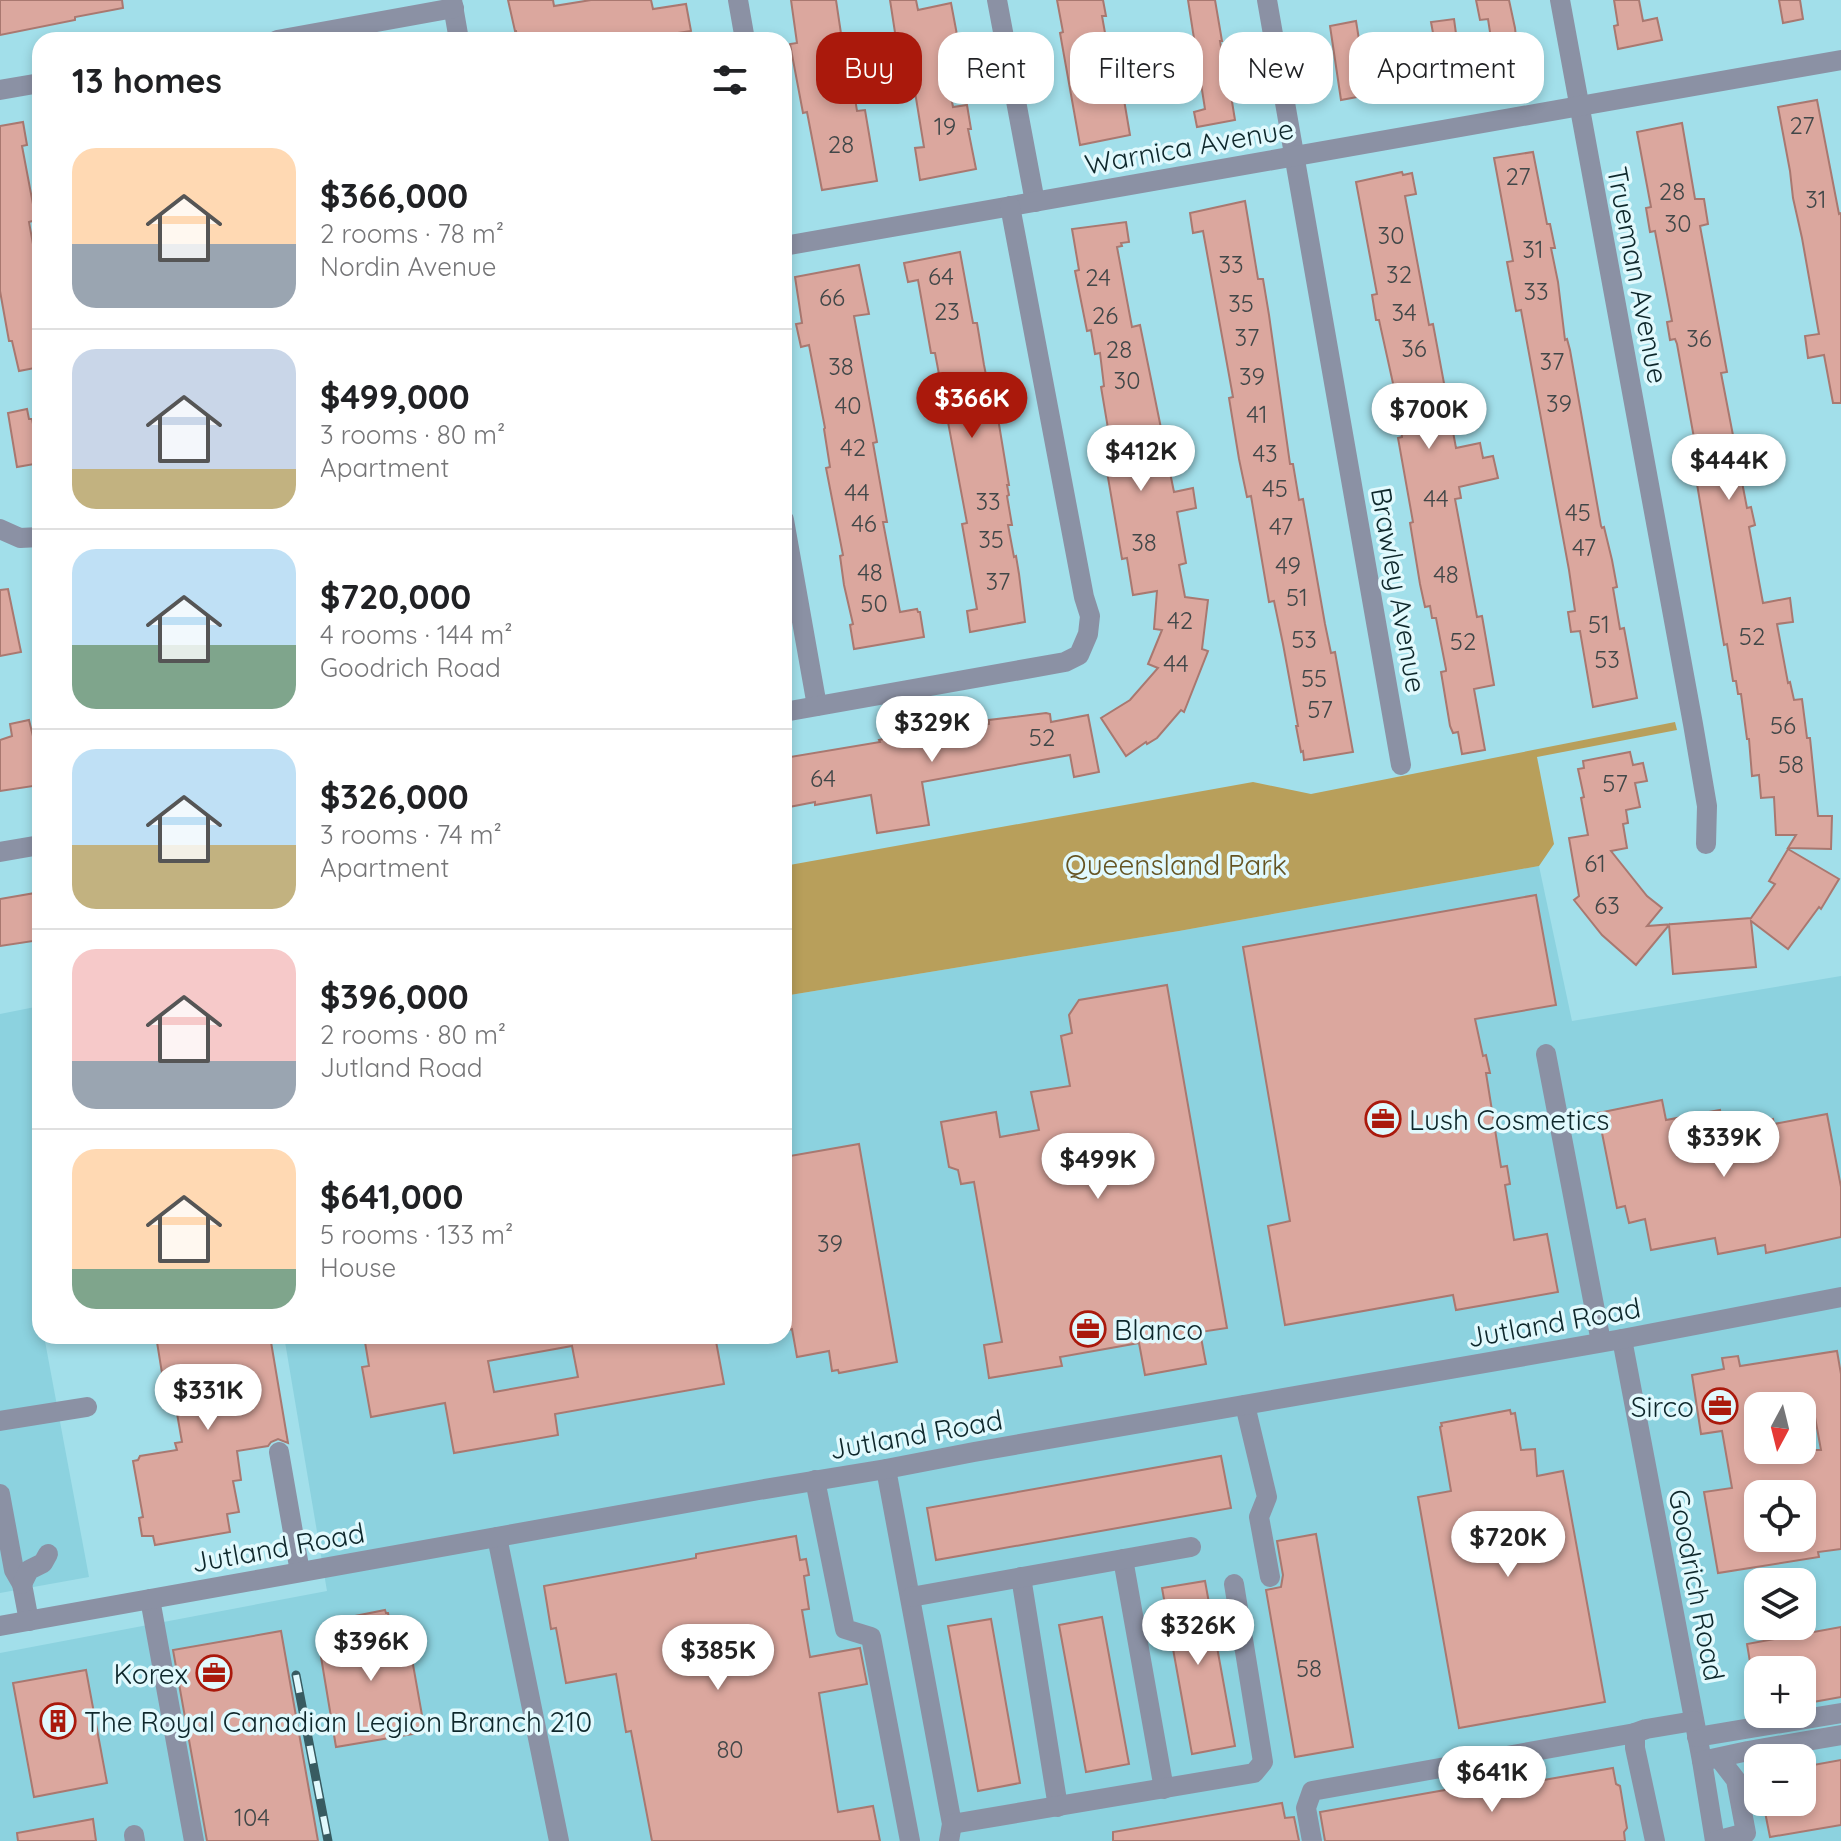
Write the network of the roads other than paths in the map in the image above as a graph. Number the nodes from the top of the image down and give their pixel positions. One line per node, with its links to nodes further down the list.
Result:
1 (738, 0): 8 (street)
2 (997, 0): 14 (street)
3 (1267, 0): 13 (street, Brawley Avenue)
4 (1560, 0): 12 (street, Trueman Avenue)
5 (453, 4): 6 (street); 7 (street)
6 (316, 32)
7 (458, 32)
8 (744, 32)
9 (1841, 60): 12 (street, Warnica Avenue)
10 (32, 84): 11 (street)
11 (0, 90)
12 (1578, 106): 13 (street, Warnica Avenue); 23 (street, Trueman Avenue)
13 (1295, 156): 14 (street, Warnica Avenue); 22 (street, Brawley Avenue)
14 (1035, 202): 15 (street, Warnica Avenue)
15 (1010, 206): 16 (street, Warnica Avenue); 20 (street)
16 (792, 245)
17 (0, 529): 18 (street)
18 (32, 539)
19 (792, 565): 20 (street)
20 (817, 706): 21 (street)
21 (792, 711)
22 (1401, 765)
23 (1706, 844)
24 (32, 846): 25 (street)
25 (0, 852)
26 (1546, 1054): 28 (street, Goodrich Road)
27 (1841, 1297): 28 (street, Jutland Road)
28 (1612, 1340): 29 (street, Jutland Road); 50 (street, Goodrich Road)
29 (1245, 1405): 33 (street, Jutland Road); 42 (street)
30 (87, 1407): 31 (street)
31 (0, 1421)
32 (279, 1452): 40 (street)
33 (886, 1469): 34 (street, Jutland Road); 45 (street)
34 (815, 1480): 36 (street, Jutland Road); 59 (street)
35 (0, 1494): 43 (street)
36 (497, 1537): 40 (street, Jutland Road); 58 (street)
37 (1191, 1547): 39 (street)
38 (48, 1554): 43 (street)
39 (1123, 1559): 41 (street); 54 (street)
40 (300, 1572): 46 (street, Jutland Road)
41 (1021, 1577): 45 (street); 55 (street)
42 (1270, 1577)
43 (22, 1584): 47 (street)
44 (1234, 1584): 54 (street)
45 (911, 1597): 56 (street)
46 (150, 1599): 47 (street, Jutland Road); 57 (street)
47 (29, 1621): 48 (street, Jutland Road)
48 (0, 1626)
49 (1841, 1713): 50 (street)
50 (1696, 1729): 51 (street); 53 (street, Goodrich Road)
51 (1635, 1733): 60 (street); 61 (street)
52 (1841, 1735): 53 (street)
53 (1710, 1760): 62 (street, Goodrich Road); 62 (street)
54 (1164, 1789): 55 (street)
55 (1058, 1807): 56 (street)
56 (951, 1832)
57 (194, 1841)
58 (559, 1841)
59 (910, 1841)
60 (1312, 1841)
61 (1655, 1841)
62 (1715, 1841)

